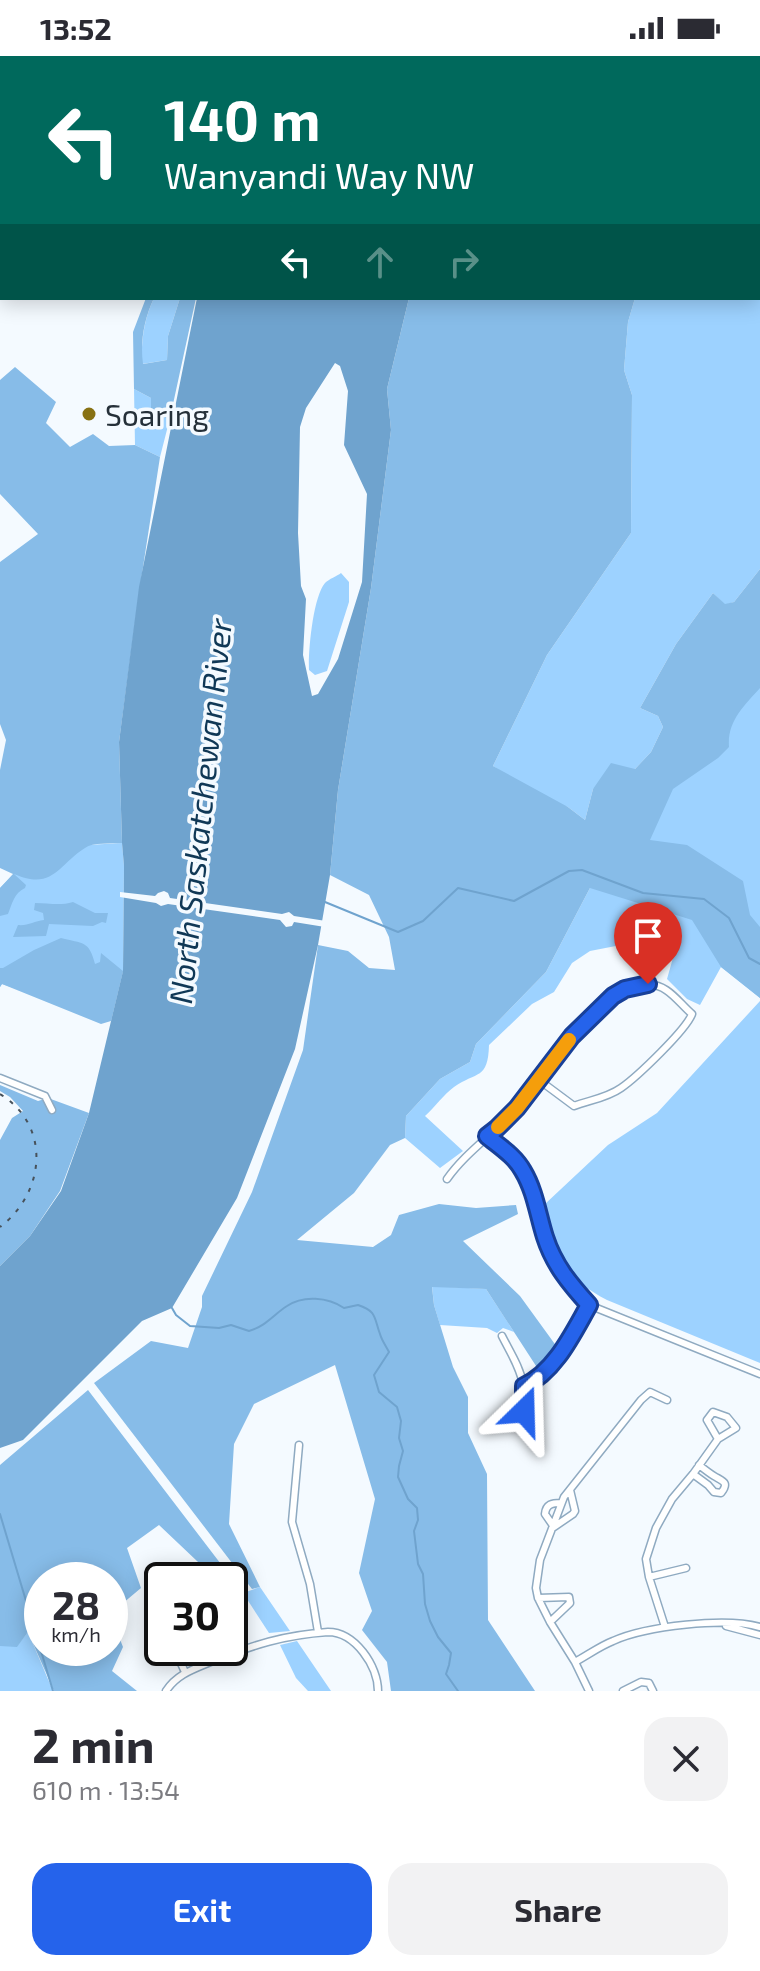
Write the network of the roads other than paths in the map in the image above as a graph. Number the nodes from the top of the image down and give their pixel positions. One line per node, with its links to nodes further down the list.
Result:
1 (0, 1078): 3 (street)
2 (539, 1080): 2 (street); 4 (street)
3 (52, 1110)
4 (487, 1136): 5 (street); 6 (street)
5 (447, 1179)
6 (589, 1305): 8 (street); 9 (street)
7 (502, 1336): 9 (street)
8 (760, 1374)
9 (524, 1386): 11 (street)
10 (667, 1400): 16 (street)
11 (529, 1423)
12 (718, 1439): 12 (street); 14 (street)
13 (299, 1445): 26 (street)
14 (699, 1465): 15 (street); 15 (street)
15 (693, 1474): 20 (street)
16 (570, 1490): 17 (street); 18 (street)
17 (561, 1503): 18 (street); 18 (street)
18 (554, 1527): 21 (street)
19 (686, 1568): 20 (street)
20 (649, 1577): 24 (street)
21 (538, 1598): 22 (street); 22 (street)
22 (550, 1622): 28 (street)
23 (719, 1624): 24 (street); 25 (street); 27 (street)
24 (665, 1627): 28 (street)
25 (760, 1627)
26 (318, 1632): 30 (street); 32 (street)
27 (760, 1635)
28 (575, 1662): 33 (street)
29 (182, 1666): 30 (street)
30 (185, 1672): 31 (street)
31 (166, 1691)
32 (378, 1691)
33 (589, 1691)
34 (623, 1691): 35 (street)
35 (653, 1691)

